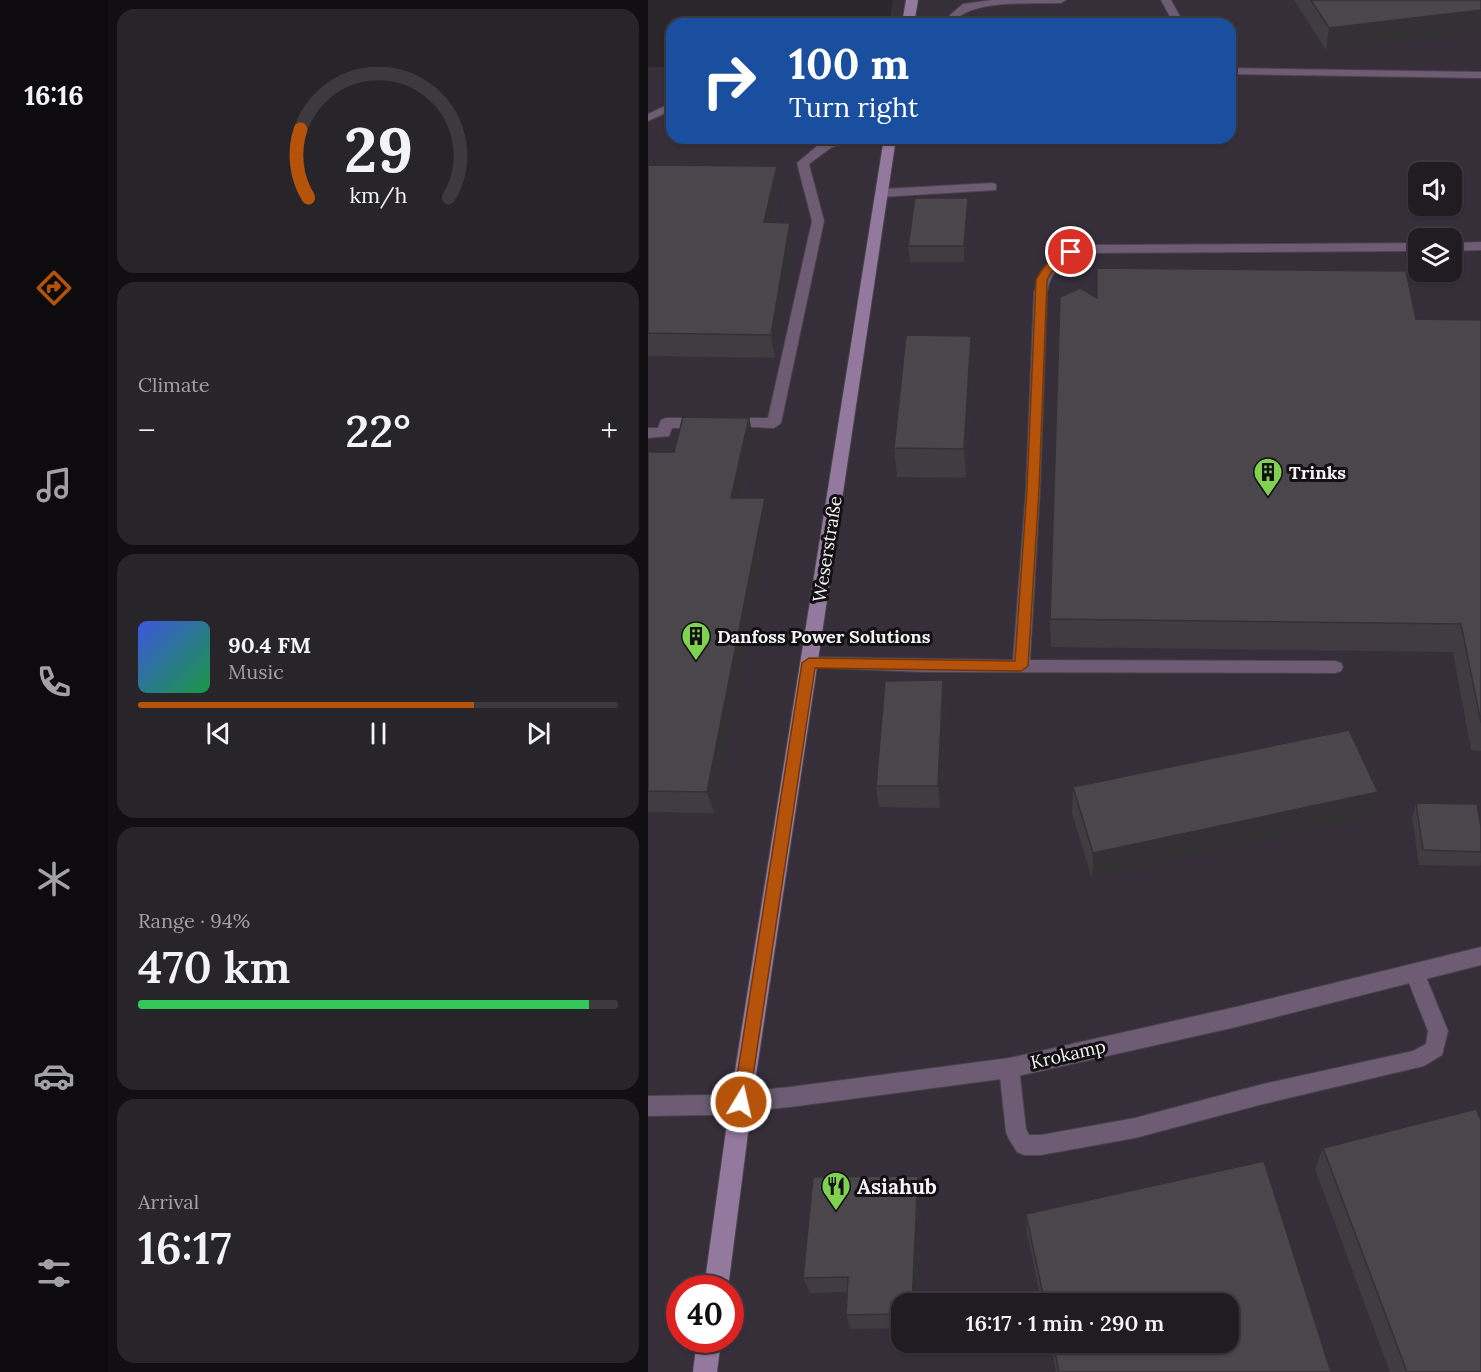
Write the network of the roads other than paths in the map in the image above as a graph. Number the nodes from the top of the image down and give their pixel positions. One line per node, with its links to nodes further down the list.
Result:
1 (912, 0): 4 (street)
2 (1061, 0): 5 (lane)
3 (1166, 0): 6 (lane)
4 (909, 18)
5 (955, 18)
6 (1176, 18)
7 (1236, 71): 8 (lane)
8 (1481, 75)
9 (666, 109): 10 (lane)
10 (648, 118)
11 (827, 144): 18 (lane)
12 (889, 144): 14 (street, Weserstraße)
13 (992, 187): 14 (lane)
14 (882, 193): 19 (street, Weserstraße)
15 (1481, 246): 17 (lane)
16 (1408, 247): 20 (lane)
17 (1462, 247)
18 (648, 433)
19 (809, 663): 20 (lane); 25 (street, Weserstraße)
20 (1021, 666): 21 (lane)
21 (1335, 668)
22 (1481, 957): 23 (street, Krokamp)
23 (1415, 973): 24 (street, Krokamp); 24 (lane)
24 (1009, 1068): 25 (street, Krokamp)
25 (741, 1102): 26 (street, Krokamp); 27 (street, Weserstraße)
26 (648, 1106)
27 (718, 1275)
28 (707, 1353): 29 (street)
29 (705, 1372)

